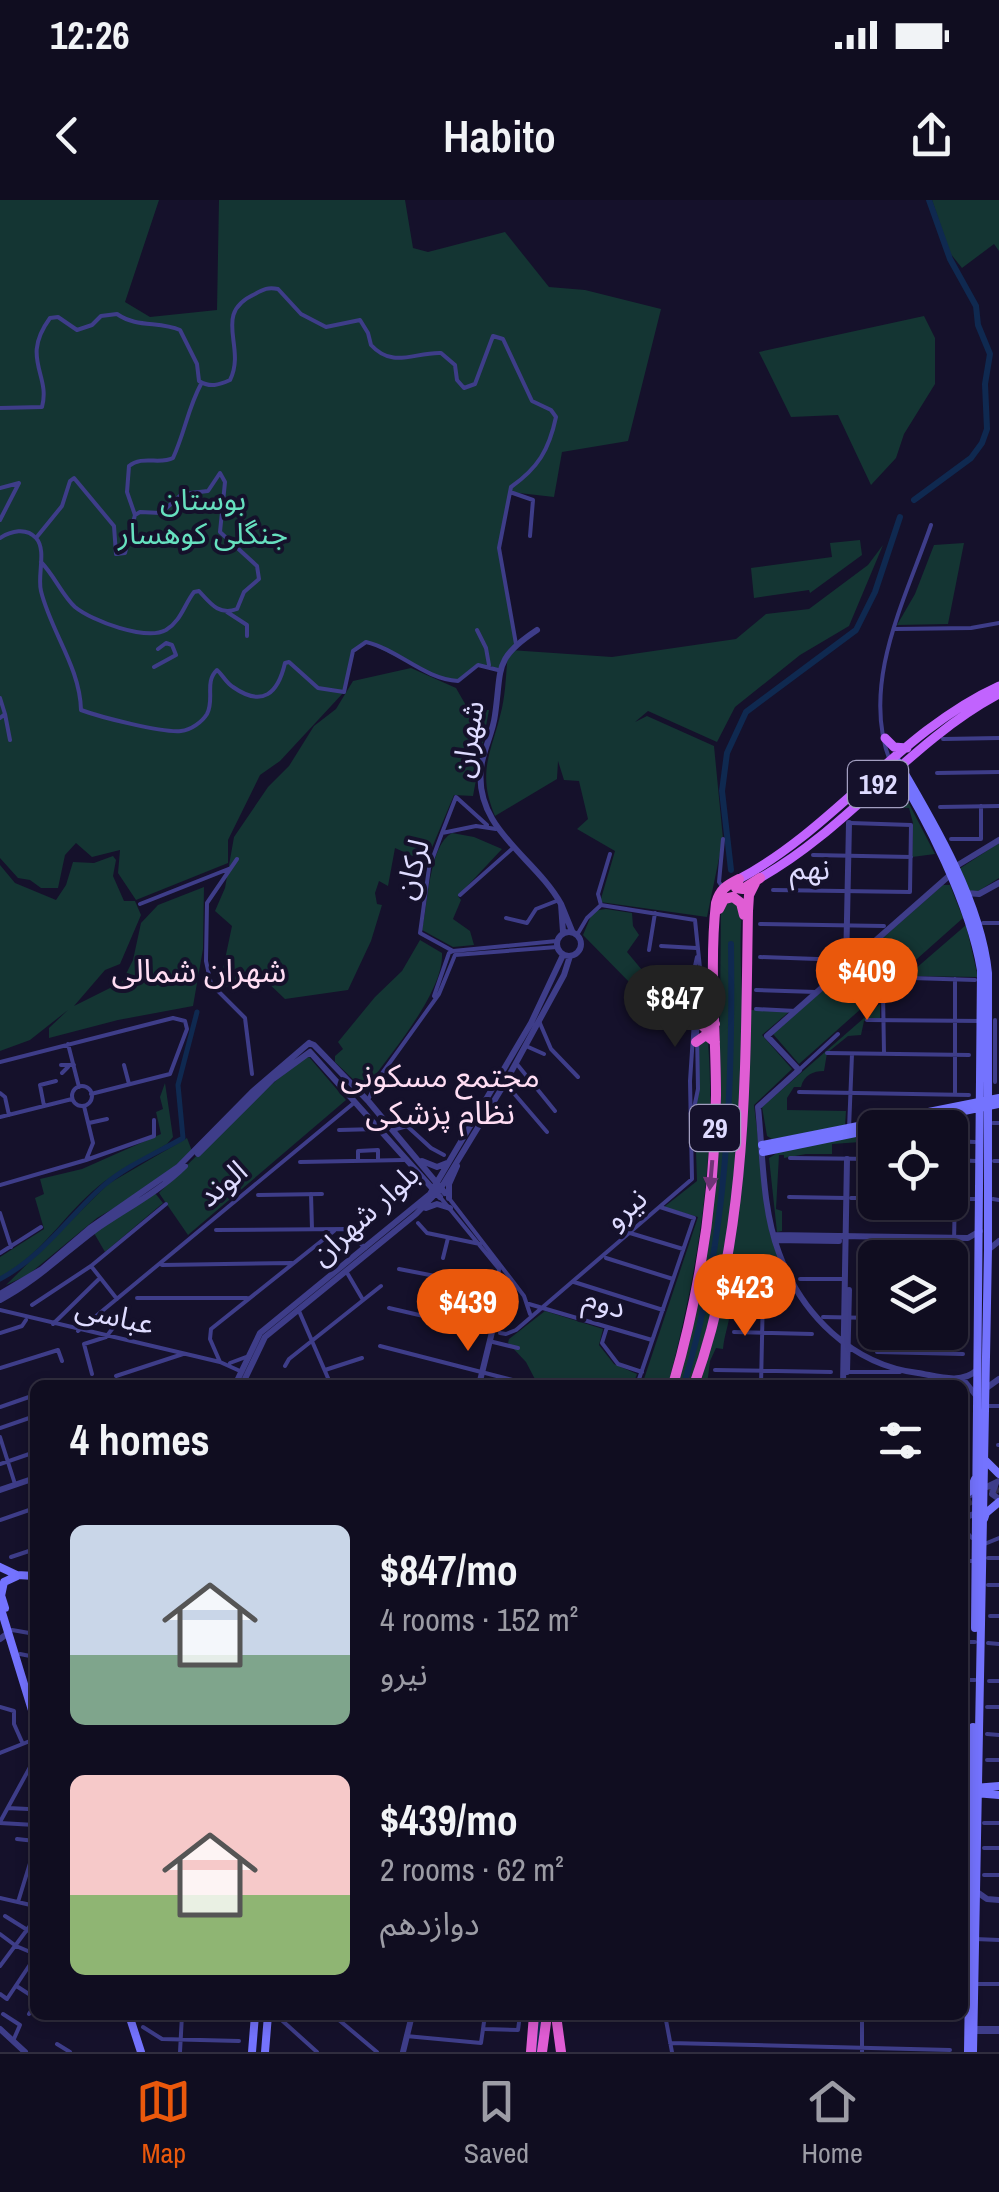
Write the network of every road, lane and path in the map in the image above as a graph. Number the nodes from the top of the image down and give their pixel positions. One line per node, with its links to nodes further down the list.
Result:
1 (202, 382): 2 (street); 4 (street); 5 (street)
2 (0, 408)
3 (0, 488): 6 (street)
4 (511, 489): 8 (street); 18 (street)
5 (135, 515): 10 (street); 12 (street)
6 (0, 520)
7 (931, 525): 14 (street)
8 (530, 536)
9 (0, 538): 10 (street)
10 (36, 538): 11 (street)
11 (40, 560): 12 (street); 20 (street)
12 (227, 612): 17 (street)
13 (999, 624): 14 (street)
14 (895, 629): 30 (street)
15 (477, 630): 20 (street)
16 (537, 630): 18 (street, شهران)
17 (246, 636)
18 (516, 644): 22 (street, شهران)
19 (158, 648): 21 (street)
20 (488, 665): 22 (street)
21 (154, 667)
22 (500, 671): 43 (street, شهران)
23 (999, 684): 32 (main road, 192)
24 (999, 694): 31 (main road, 192)
25 (0, 698): 26 (street)
26 (2, 716): 29 (street)
27 (942, 738): 28 (street)
28 (999, 738)
29 (10, 740)
30 (885, 741): 32 (main road); 33 (street)
31 (920, 747): 33 (main road, 192); 36 (main road)
32 (908, 748): 33 (main road, 192)
33 (895, 764): 36 (main road); 37 (main road, 192); 38 (main road); 57 (main road, 192)
34 (999, 772): 35 (street)
35 (937, 773)
36 (912, 785): 55 (main road)
37 (875, 787): 38 (main road); 56 (main road, 192)
38 (908, 796): 55 (main road)
39 (981, 806): 40 (street); 41 (street); 46 (street)
40 (999, 806)
41 (940, 807)
42 (849, 823): 51 (street); 52 (street)
43 (492, 827): 44 (street, لرکان); 44 (street); 48 (street, شهران)
44 (442, 833): 86 (street, لرکان)
45 (723, 839): 59 (street)
46 (951, 839)
47 (999, 840): 55 (street)
48 (513, 848): 64 (street); 65 (street, شهران)
49 (610, 854): 67 (street)
50 (813, 855): 51 (street)
51 (848, 856): 52 (street); 61 (street)
52 (911, 857): 61 (street, نهم)
53 (238, 859): 54 (street)
54 (231, 868): 66 (street); 132 (street)
55 (952, 871): 62 (main road); 84 (street); 110 (main road)
56 (760, 878): 57 (highway); 75 (highway, 29)
57 (739, 879): 59 (highway)
58 (999, 882): 63 (street)
59 (723, 888): 79 (highway, 29)
60 (773, 890): 61 (street, نهم)
61 (848, 891): 74 (street)
62 (965, 892): 63 (street); 68 (main road)
63 (979, 894): 68 (street)
64 (460, 895)
65 (560, 902): 70 (street); 77 (street); 78 (street, شهران)
66 (140, 904)
67 (601, 906): 69 (street); 78 (street)
68 (972, 909): 110 (main road)
69 (655, 912): 82 (street, نیرو); 85 (street)
70 (506, 918)
71 (984, 923): 72 (street)
72 (999, 923)
73 (760, 924): 74 (street)
74 (846, 925): 76 (street); 83 (street)
75 (747, 926): 79 (highway); 310 (highway, 29)
76 (884, 926)
77 (563, 933): 78 (street); 80 (street)
78 (575, 934): 87 (street)
79 (715, 940): 112 (highway, 29)
80 (557, 944): 86 (street); 87 (street); 101 (street)
81 (661, 946): 82 (street)
82 (696, 948): 88 (street, نیرو)
83 (846, 948): 84 (street); 90 (street)
84 (866, 949): 90 (street)
85 (650, 950)
86 (453, 951): 101 (street)
87 (567, 956): 111 (street, بلوار شهران); 176 (street, بلوار شهران)
88 (697, 957): 92 (street, نیرو); 96 (street, نیرو)
89 (760, 957): 90 (street)
90 (846, 964): 99 (street)
91 (642, 974): 92 (street)
92 (693, 974): 98 (street, نیرو)
93 (912, 978): 94 (street)
94 (955, 980): 95 (street); 108 (street)
95 (975, 980)
96 (702, 990): 98 (street); 109 (street, نیرو)
97 (756, 990): 99 (street)
98 (695, 991): 103 (street, نیرو)
99 (817, 992): 105 (street)
100 (883, 992): 107 (street)
101 (432, 1002): 134 (street)
102 (650, 1006): 103 (street)
103 (695, 1006): 137 (street, نیرو)
104 (756, 1009): 105 (street)
105 (796, 1010): 130 (street)
106 (867, 1020): 107 (street)
107 (884, 1020): 108 (street); 122 (street)
108 (956, 1020): 110 (street); 123 (street)
109 (698, 1021): 112 (highway); 114 (street, نیرو)
110 (991, 1021): 140 (main road); 140 (street)
111 (539, 1022): 117 (street, بلوار شهران); 133 (street)
112 (716, 1023): 115 (highway, 29)
113 (838, 1034): 130 (street)
114 (696, 1042): 115 (highway); 136 (street, نیرو)
115 (716, 1043): 309 (highway, 29, one-way to 309)
116 (68, 1044): 125 (street); 129 (street); 139 (street)
117 (526, 1046): 120 (street); 126 (street, بلوار شهران)
118 (310, 1048): 142 (street); 150 (street); 243 (street)
119 (828, 1053): 121 (street)
120 (544, 1054)
121 (852, 1054): 122 (street); 145 (street)
122 (884, 1054): 123 (street)
123 (956, 1055): 124 (street); 147 (street)
124 (968, 1055)
125 (0, 1062)
126 (516, 1063): 138 (street, بلوار شهران); 157 (street)
127 (124, 1064): 139 (street)
128 (61, 1065): 129 (street)
129 (71, 1066): 131 (street); 141 (street)
130 (799, 1070): 175 (street)
131 (62, 1073)
132 (252, 1074)
133 (578, 1076)
134 (378, 1079): 142 (street); 151 (street)
135 (56, 1080): 154 (street)
136 (698, 1080): 137 (street); 164 (street, نیرو)
137 (690, 1081): 164 (street, نیرو)
138 (504, 1083): 171 (street); 172 (street, بلوار شهران)
139 (130, 1084): 146 (street)
140 (988, 1084): 149 (main road); 152 (main road); 153 (main road)
141 (80, 1087): 146 (street); 148 (street)
142 (352, 1088): 151 (street)
143 (799, 1092): 145 (street)
144 (0, 1093): 158 (street)
145 (850, 1093): 147 (street); 166 (street)
146 (92, 1094): 155 (street)
147 (955, 1095): 152 (street)
148 (72, 1099): 154 (street); 155 (street)
149 (999, 1101): 153 (main road); 165 (main road)
150 (355, 1102): 167 (street); 228 (street, الوند)
151 (370, 1102): 169 (street)
152 (966, 1103): 153 (main road); 156 (main road); 162 (main road); 166 (main road)
153 (984, 1103): 162 (main road); 165 (main road)
154 (44, 1106): 158 (street)
155 (84, 1106): 163 (street)
156 (941, 1110)
157 (556, 1111)
158 (9, 1115): 159 (street)
159 (0, 1117)
160 (108, 1119): 163 (street)
161 (154, 1120): 181 (street)
162 (980, 1120): 209 (main road)
163 (89, 1123): 181 (street)
164 (692, 1123): 200 (street, نیرو)
165 (993, 1124): 209 (main road)
166 (849, 1128): 175 (main road)
167 (378, 1129): 168 (street); 184 (street)
168 (339, 1130)
169 (393, 1130): 176 (street); 178 (street)
170 (858, 1131): 175 (main road)
171 (547, 1132)
172 (470, 1140): 190 (street, بلوار شهران); 190 (street)
173 (968, 1142): 174 (street)
174 (975, 1142)
175 (762, 1148): 214 (street)
176 (448, 1157): 178 (street); 190 (street, بلوار شهران)
177 (790, 1158): 179 (street)
178 (418, 1159): 188 (street)
179 (849, 1159): 180 (street); 195 (street)
180 (858, 1159)
181 (86, 1160): 189 (street)
182 (358, 1160): 183 (street); 183 (street); 187 (street)
183 (378, 1160): 184 (street)
184 (404, 1160): 188 (street)
185 (968, 1161): 186 (street)
186 (976, 1161)
187 (300, 1162)
188 (425, 1178): 190 (street); 203 (street)
189 (0, 1186)
190 (440, 1191): 201 (street); 203 (street, بلوار شهران); 238 (street)
191 (311, 1194): 192 (street); 193 (street); 206 (street)
192 (322, 1194)
193 (258, 1195)
194 (788, 1197): 195 (street)
195 (848, 1198): 196 (street); 215 (street)
196 (858, 1198)
197 (968, 1199): 198 (street)
198 (974, 1199)
199 (166, 1204): 229 (street)
200 (660, 1207): 211 (street, نیرو); 222 (street)
201 (450, 1208): 203 (street); 219 (street)
202 (0, 1213): 220 (street)
203 (417, 1214): 213 (street); 221 (street, بلوار شهران); 231 (street, بلوار شهران)
204 (953, 1220): 216 (street)
205 (40, 1226): 220 (street)
206 (312, 1229): 207 (street); 208 (street)
207 (322, 1229): 210 (street); 212 (street)
208 (216, 1230)
209 (984, 1230): 216 (street); 217 (street); 223 (main road)
210 (334, 1231): 212 (street); 221 (street)
211 (630, 1233): 222 (street); 225 (street, نیرو)
212 (326, 1237): 227 (street)
213 (448, 1238): 219 (street); 226 (street)
214 (775, 1238): 215 (street); 274 (street)
215 (848, 1239): 216 (street); 235 (street); 256 (street)
216 (954, 1240)
217 (999, 1241): 223 (street)
218 (968, 1242): 223 (street)
219 (480, 1244): 239 (street)
220 (12, 1247): 224 (street)
221 (364, 1248): 282 (street, بلوار شهران)
222 (684, 1248): 233 (street)
223 (984, 1250): 289 (main road)
224 (0, 1254)
225 (604, 1257): 233 (street); 236 (street, نیرو)
226 (443, 1258)
227 (292, 1263): 228 (street); 245 (street)
228 (159, 1265): 246 (street, الوند)
229 (91, 1266): 232 (street); 249 (street)
230 (399, 1268): 239 (street)
231 (346, 1271): 247 (street); 253 (street, بلوار شهران)
232 (100, 1278): 246 (street); 260 (street)
233 (673, 1279): 254 (street)
234 (800, 1279): 235 (street)
235 (845, 1279): 256 (street)
236 (574, 1282): 250 (street, نیرو); 254 (street)
237 (381, 1286): 247 (street)
238 (518, 1289): 239 (street); 248 (street)
239 (497, 1290): 264 (street)
240 (737, 1293): 241 (street)
241 (763, 1293): 242 (street); 266 (street)
242 (788, 1293)
243 (0, 1297)
244 (137, 1298): 245 (street)
245 (249, 1298): 277 (street)
246 (117, 1299): 263 (street, الوند)
247 (363, 1300): 270 (street)
248 (529, 1304): 250 (street); 259 (street)
249 (32, 1305)
250 (544, 1306): 259 (street, نیرو); 262 (street, دوم)
251 (389, 1308): 264 (street)
252 (0, 1310): 258 (street, عباسی)
253 (298, 1310): 270 (street); 304 (street, بلوار شهران)
254 (663, 1310): 271 (street)
255 (823, 1316): 256 (street)
256 (846, 1317): 257 (street); 274 (street)
257 (858, 1317)
258 (27, 1318): 260 (street, عباسی); 267 (street)
259 (528, 1319): 264 (street, نیرو)
260 (53, 1324): 263 (street, عباسی)
261 (116, 1324): 269 (street)
262 (607, 1327): 271 (street, دوم); 295 (street)
263 (78, 1331): 269 (street, عباسی)
264 (496, 1332): 272 (street)
265 (734, 1332): 266 (street)
266 (762, 1332): 268 (street); 292 (street)
267 (0, 1333)
268 (812, 1334)
269 (106, 1336): 279 (street, عباسی); 299 (street)
270 (312, 1340): 287 (street); 290 (street)
271 (652, 1340): 295 (street)
272 (490, 1341): 275 (street); 294 (street)
273 (380, 1346): 294 (street)
274 (845, 1346): 297 (street); 298 (street)
275 (518, 1348)
276 (952, 1350): 280 (street)
277 (215, 1351): 284 (street); 286 (street)
278 (876, 1352): 280 (street)
279 (184, 1354): 284 (street, عباسی); 300 (street)
280 (952, 1354): 281 (street)
281 (962, 1354)
282 (246, 1357): 286 (street); 293 (street, بلوار شهران)
283 (362, 1358): 290 (street)
284 (211, 1360): 286 (street, عباسی)
285 (62, 1361): 288 (street)
286 (220, 1362): 293 (street)
287 (286, 1366)
288 (0, 1368)
289 (982, 1369): 301 (street); 302 (street); 315 (main road); 317 (main road)
290 (325, 1370): 305 (street)
291 (715, 1370): 292 (street)
292 (761, 1370): 296 (street); 311 (street)
293 (240, 1371): 303 (street, بلوار شهران)
294 (482, 1371): 306 (street); 307 (street)
295 (642, 1372): 308 (street)
296 (831, 1372)
297 (845, 1372): 298 (street); 312 (street)
298 (910, 1372): 301 (street)
299 (92, 1374)
300 (116, 1376)
301 (957, 1378): 313 (street)
302 (999, 1379): 315 (street)
303 (239, 1380)
304 (241, 1380)
305 (329, 1380)
306 (480, 1380)
307 (514, 1380)
308 (639, 1380)
309 (674, 1380)
310 (697, 1380)
311 (761, 1380)
312 (845, 1380)
313 (961, 1380)
314 (968, 1385): 317 (street)
315 (986, 1389): 317 (main road)
316 (29, 1397): 319 (street)
317 (982, 1402): 318 (street); 325 (main road)
318 (999, 1406)
319 (0, 1407)
320 (30, 1418): 321 (street)
321 (0, 1428)
322 (0, 1437): 324 (street)
323 (30, 1454): 324 (street)
324 (7, 1461): 326 (street); 329 (street)
325 (981, 1461): 327 (main road); 331 (main road); 332 (main road)
326 (0, 1464)
327 (998, 1479): 331 (street); 334 (street)
328 (30, 1480): 329 (street)
329 (15, 1484): 330 (street)
330 (0, 1490)
331 (980, 1490): 333 (street); 334 (main road)
332 (968, 1492)
333 (968, 1497)
334 (992, 1505): 336 (street); 340 (main road); 340 (main road)
335 (30, 1510): 337 (street)
336 (968, 1518)
337 (0, 1520)
338 (968, 1524): 340 (main road)
339 (968, 1529): 342 (street)
340 (979, 1534): 342 (main road)
341 (999, 1538): 342 (street)
342 (979, 1546): 348 (main road); 357 (main road)
343 (30, 1551): 344 (street)
344 (11, 1557)
345 (988, 1558): 346 (street)
346 (999, 1558)
347 (968, 1561): 348 (street)
348 (976, 1561): 357 (main road)
349 (0, 1568): 352 (main road)
350 (0, 1576): 351 (main road)
351 (17, 1576): 353 (main road); 356 (main road)
352 (30, 1576)
353 (30, 1577)
354 (988, 1584): 355 (street)
355 (999, 1585)
356 (0, 1594): 361 (main road)
357 (978, 1596): 363 (main road); 387 (main road)
358 (0, 1606): 361 (main road)
359 (990, 1616): 360 (street)
360 (999, 1616)
361 (7, 1634): 366 (main road); 373 (main road)
362 (968, 1642): 363 (street)
363 (976, 1642): 369 (main road)
364 (988, 1643): 365 (street)
365 (999, 1644)
366 (20, 1654): 367 (street); 371 (main road)
367 (30, 1656)
368 (968, 1680): 369 (street)
369 (975, 1680): 377 (main road)
370 (988, 1681): 372 (street)
371 (30, 1682)
372 (999, 1682)
373 (30, 1705)
374 (987, 1706): 376 (street)
375 (0, 1707): 382 (street)
376 (999, 1707)
377 (974, 1729): 380 (street); 389 (main road)
378 (987, 1734): 379 (street)
379 (999, 1734)
380 (968, 1735)
381 (30, 1740): 382 (street)
382 (22, 1742): 383 (street)
383 (0, 1753)
384 (987, 1760): 385 (street)
385 (999, 1760)
386 (30, 1767): 391 (street)
387 (978, 1774): 389 (main road); 390 (main road)
388 (968, 1777): 389 (street)
389 (975, 1790): 390 (main road); 393 (main road)
390 (997, 1790): 393 (main road)
391 (8, 1808): 392 (street); 395 (street)
392 (28, 1809)
393 (974, 1810): 394 (street); 405 (main road); 408 (main road)
394 (968, 1816)
395 (0, 1823): 398 (street)
396 (984, 1823): 397 (street)
397 (999, 1823)
398 (30, 1825)
399 (17, 1840): 400 (street)
400 (30, 1843)
401 (984, 1848): 402 (street)
402 (999, 1848)
403 (30, 1861): 411 (street)
404 (968, 1862): 405 (street)
405 (970, 1868): 422 (main road)
406 (984, 1875): 407 (street)
407 (999, 1875)
408 (976, 1891): 410 (street); 414 (main road)
409 (0, 1898): 411 (street); 416 (street)
410 (987, 1901): 412 (street); 414 (street)
411 (18, 1902): 413 (street)
412 (999, 1902)
413 (30, 1905)
414 (976, 1908): 418 (main road)
415 (30, 1928): 416 (street)
416 (28, 1931): 420 (street)
417 (0, 1934): 420 (street)
418 (976, 1939): 419 (street); 429 (main road)
419 (999, 1940)
420 (16, 1946): 421 (street); 424 (street)
421 (30, 1953)
422 (968, 1959)
423 (30, 1963): 426 (street)
424 (0, 1966)
425 (999, 1984): 430 (street)
426 (16, 1986): 427 (street); 428 (street)
427 (0, 1994)
428 (30, 1997)
429 (968, 1997)
430 (968, 2003)
431 (968, 2009): 450 (main road)
432 (968, 2009): 450 (main road)
433 (3, 2014): 455 (street)
434 (131, 2020): 463 (main road)
435 (181, 2020): 454 (street)
436 (266, 2020): 465 (main road)
437 (273, 2020): 466 (street)
438 (339, 2020): 467 (street)
439 (411, 2020): 453 (street)
440 (486, 2020): 451 (street)
441 (519, 2020): 451 (street)
442 (533, 2020): 469 (highway)
443 (534, 2020): 470 (highway)
444 (545, 2020): 471 (highway)
445 (557, 2020): 472 (highway)
446 (666, 2020): 457 (street)
447 (862, 2020): 460 (street)
448 (143, 2027): 454 (street)
449 (0, 2028): 455 (street)
450 (972, 2028): 452 (street); 474 (main road)
451 (485, 2029): 453 (street)
452 (999, 2030)
453 (406, 2036): 468 (street)
454 (179, 2039): 456 (street); 464 (street)
455 (13, 2041): 461 (street)
456 (239, 2042)
457 (670, 2042): 460 (street); 473 (street)
458 (57, 2044): 462 (street)
459 (950, 2050): 460 (street)
460 (862, 2051)
461 (25, 2052)
462 (70, 2052)
463 (143, 2052)
464 (178, 2052)
465 (259, 2052)
466 (317, 2052)
467 (377, 2052)
468 (403, 2052)
469 (523, 2052)
470 (531, 2052)
471 (542, 2052)
472 (561, 2052)
473 (672, 2052)
474 (970, 2052)

